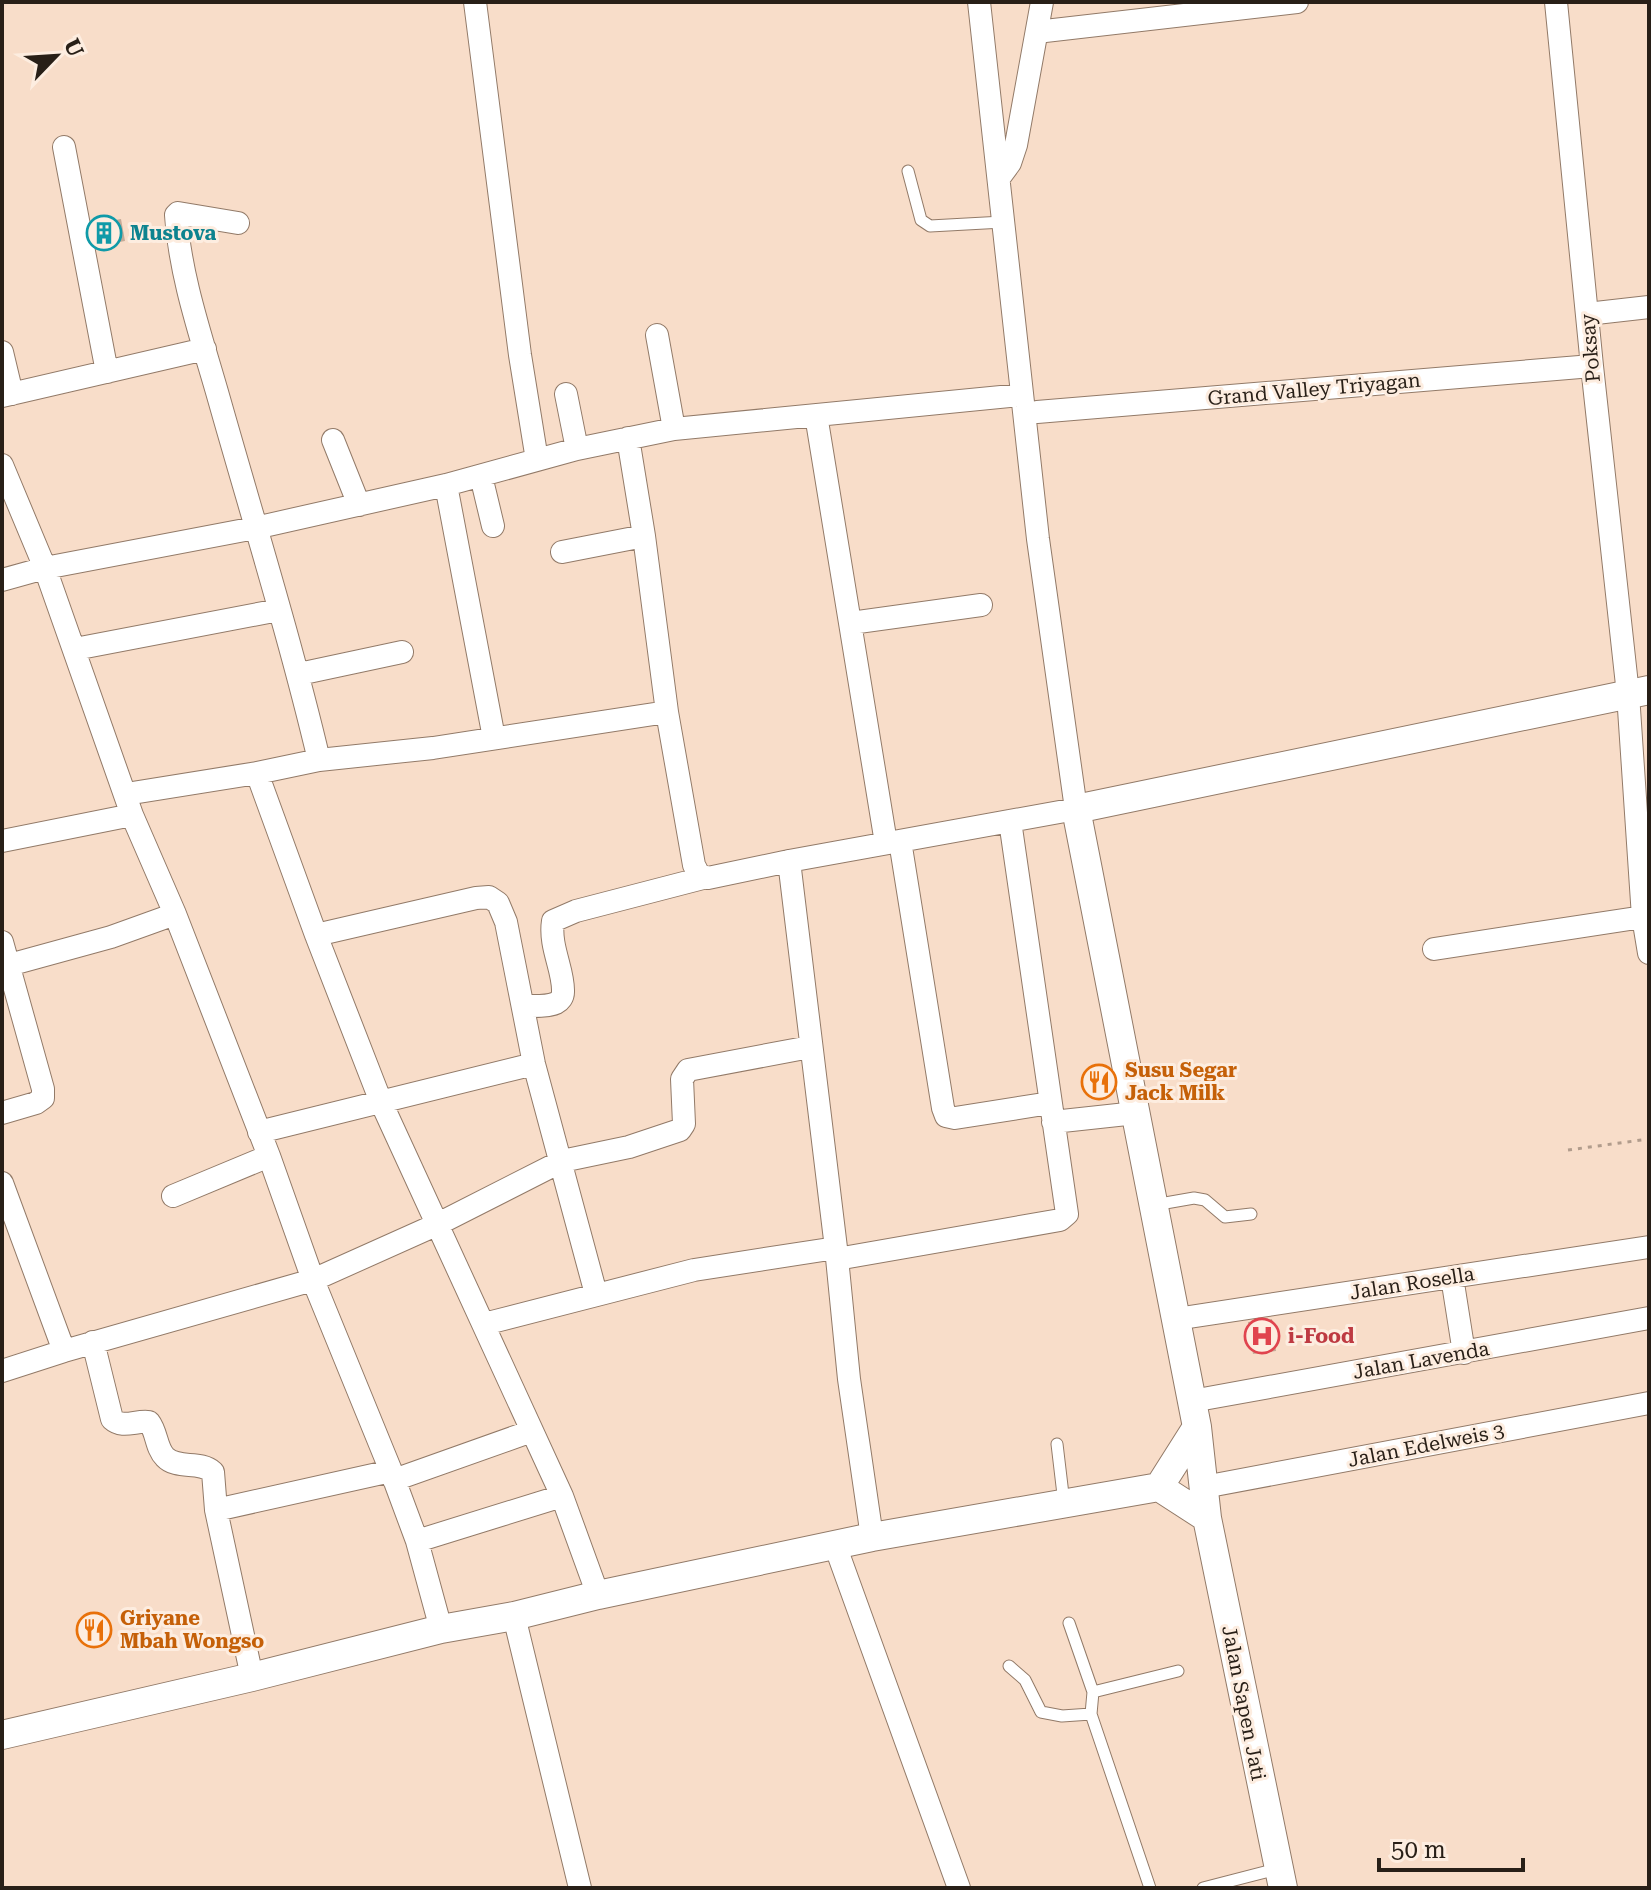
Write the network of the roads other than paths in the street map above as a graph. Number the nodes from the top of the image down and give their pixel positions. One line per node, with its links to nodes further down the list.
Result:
1 (475, 2): 28 (street)
2 (979, 2): 9 (street)
3 (1042, 2): 9 (street)
4 (1297, 2): 6 (street)
5 (1556, 2): 13 (street, Poksay)
6 (1045, 31)
7 (64, 147): 18 (street)
8 (908, 171): 10 (lane)
9 (999, 178): 10 (street)
10 (1003, 222): 21 (street)
11 (238, 223): 15 (street)
12 (1649, 307): 13 (street)
13 (1587, 314): 17 (street, Poksay)
14 (657, 335): 24 (street)
15 (205, 349): 18 (street); 34 (street)
16 (2, 352): 20 (street)
17 (1592, 366): 22 (street, Grand Valley Triyagan); 45 (street, Poksay)
18 (107, 372): 20 (street)
19 (566, 394): 27 (street)
20 (7, 395)
21 (1021, 395): 23 (street); 52 (street)
22 (1037, 412)
23 (816, 415): 24 (street); 41 (street)
24 (674, 429): 25 (street)
25 (628, 438): 27 (street); 35 (street)
26 (333, 440): 32 (street)
27 (577, 449): 28 (street)
28 (537, 460): 30 (street)
29 (2, 465): 37 (street)
30 (481, 476): 31 (street); 33 (street)
31 (446, 485): 32 (street); 47 (street)
32 (359, 505): 34 (street)
33 (493, 526)
34 (255, 528): 37 (street); 40 (street)
35 (644, 536): 36 (street); 46 (street)
36 (562, 552)
37 (45, 568): 38 (street); 42 (street)
38 (2, 580)
39 (981, 605): 41 (street)
40 (279, 610): 42 (street); 44 (street)
41 (851, 623): 55 (street)
42 (75, 649): 51 (street)
43 (402, 652): 44 (street)
44 (299, 674): 48 (street)
45 (1638, 692): 49 (street, Poksay); 52 (street)
46 (667, 712): 47 (street); 58 (street)
47 (494, 738): 48 (street)
48 (319, 760): 50 (street)
49 (1641, 764): 56 (street, Poksay)
50 (257, 773): 51 (street); 61 (street)
51 (129, 805): 54 (street); 59 (street)
52 (1076, 809): 53 (street); 72 (street, Jalan Sapen Jati)
53 (1010, 821): 55 (street); 71 (street)
54 (2, 841)
55 (893, 842): 57 (street); 71 (street)
56 (1644, 851): 60 (street, Poksay)
57 (789, 861): 58 (street); 67 (street)
58 (703, 878): 66 (street)
59 (175, 914): 65 (street); 73 (street)
60 (1643, 917): 63 (street); 64 (street, Poksay)
61 (316, 935): 66 (street); 69 (street)
62 (2, 942): 65 (street)
63 (1434, 949)
64 (1649, 953)
65 (9, 965): 70 (street)
66 (524, 1006): 68 (street)
67 (810, 1047): 75 (street); 82 (street)
68 (534, 1064): 69 (street); 75 (street)
69 (381, 1102): 73 (street); 80 (street)
70 (2, 1113)
71 (1052, 1113): 72 (street); 82 (street)
72 (1136, 1113): 78 (street, Jalan Sapen Jati)
73 (259, 1132): 74 (street)
74 (269, 1156): 77 (street); 84 (street)
75 (562, 1161): 80 (street); 85 (street)
76 (2, 1183): 90 (street)
77 (173, 1196)
78 (1153, 1205): 79 (lane); 87 (street, Jalan Sapen Jati)
79 (1251, 1214)
80 (438, 1224): 84 (street); 88 (street)
81 (1649, 1247): 83 (street, Jalan Rosella)
82 (836, 1253): 85 (street); 104 (street)
83 (1452, 1277): 87 (street, Jalan Rosella); 91 (street)
84 (313, 1280): 89 (street); 97 (street)
85 (596, 1294): 88 (street)
86 (1649, 1318): 91 (street, Jalan Lavenda)
87 (1176, 1319): 94 (street, Jalan Sapen Jati)
88 (484, 1324): 95 (street)
89 (93, 1342): 90 (street); 102 (street)
90 (64, 1351): 92 (street)
91 (1464, 1353): 94 (street, Jalan Lavenda)
92 (2, 1371)
93 (1649, 1403): 99 (street, Jalan Edelweis 3)
94 (1194, 1414): 98 (street); 99 (street, Jalan Sapen Jati)
95 (532, 1431): 97 (street); 100 (street)
96 (1057, 1444): 101 (lane)
97 (392, 1475): 102 (street); 105 (street)
98 (1159, 1487): 101 (street); 103 (street)
99 (1204, 1487): 103 (street, Jalan Sapen Jati)
100 (562, 1496): 105 (street); 107 (street)
101 (1064, 1504): 104 (street)
102 (216, 1510): 113 (street)
103 (1207, 1518): 117 (street, Jalan Sapen Jati)
104 (872, 1537): 106 (street)
105 (417, 1541): 110 (street)
106 (835, 1545): 107 (street); 119 (street)
107 (598, 1595): 108 (street)
108 (514, 1616): 110 (street); 118 (street)
109 (1069, 1623): 114 (lane)
110 (441, 1629): 113 (street)
111 (1009, 1666): 115 (lane)
112 (1178, 1671): 114 (lane)
113 (252, 1677): 116 (street)
114 (1093, 1692): 115 (lane)
115 (1091, 1714): 120 (lane)
116 (2, 1735)
117 (1280, 1878): 121 (lane)
118 (580, 1888)
119 (959, 1888)
120 (1150, 1888)
121 (1203, 1888)

